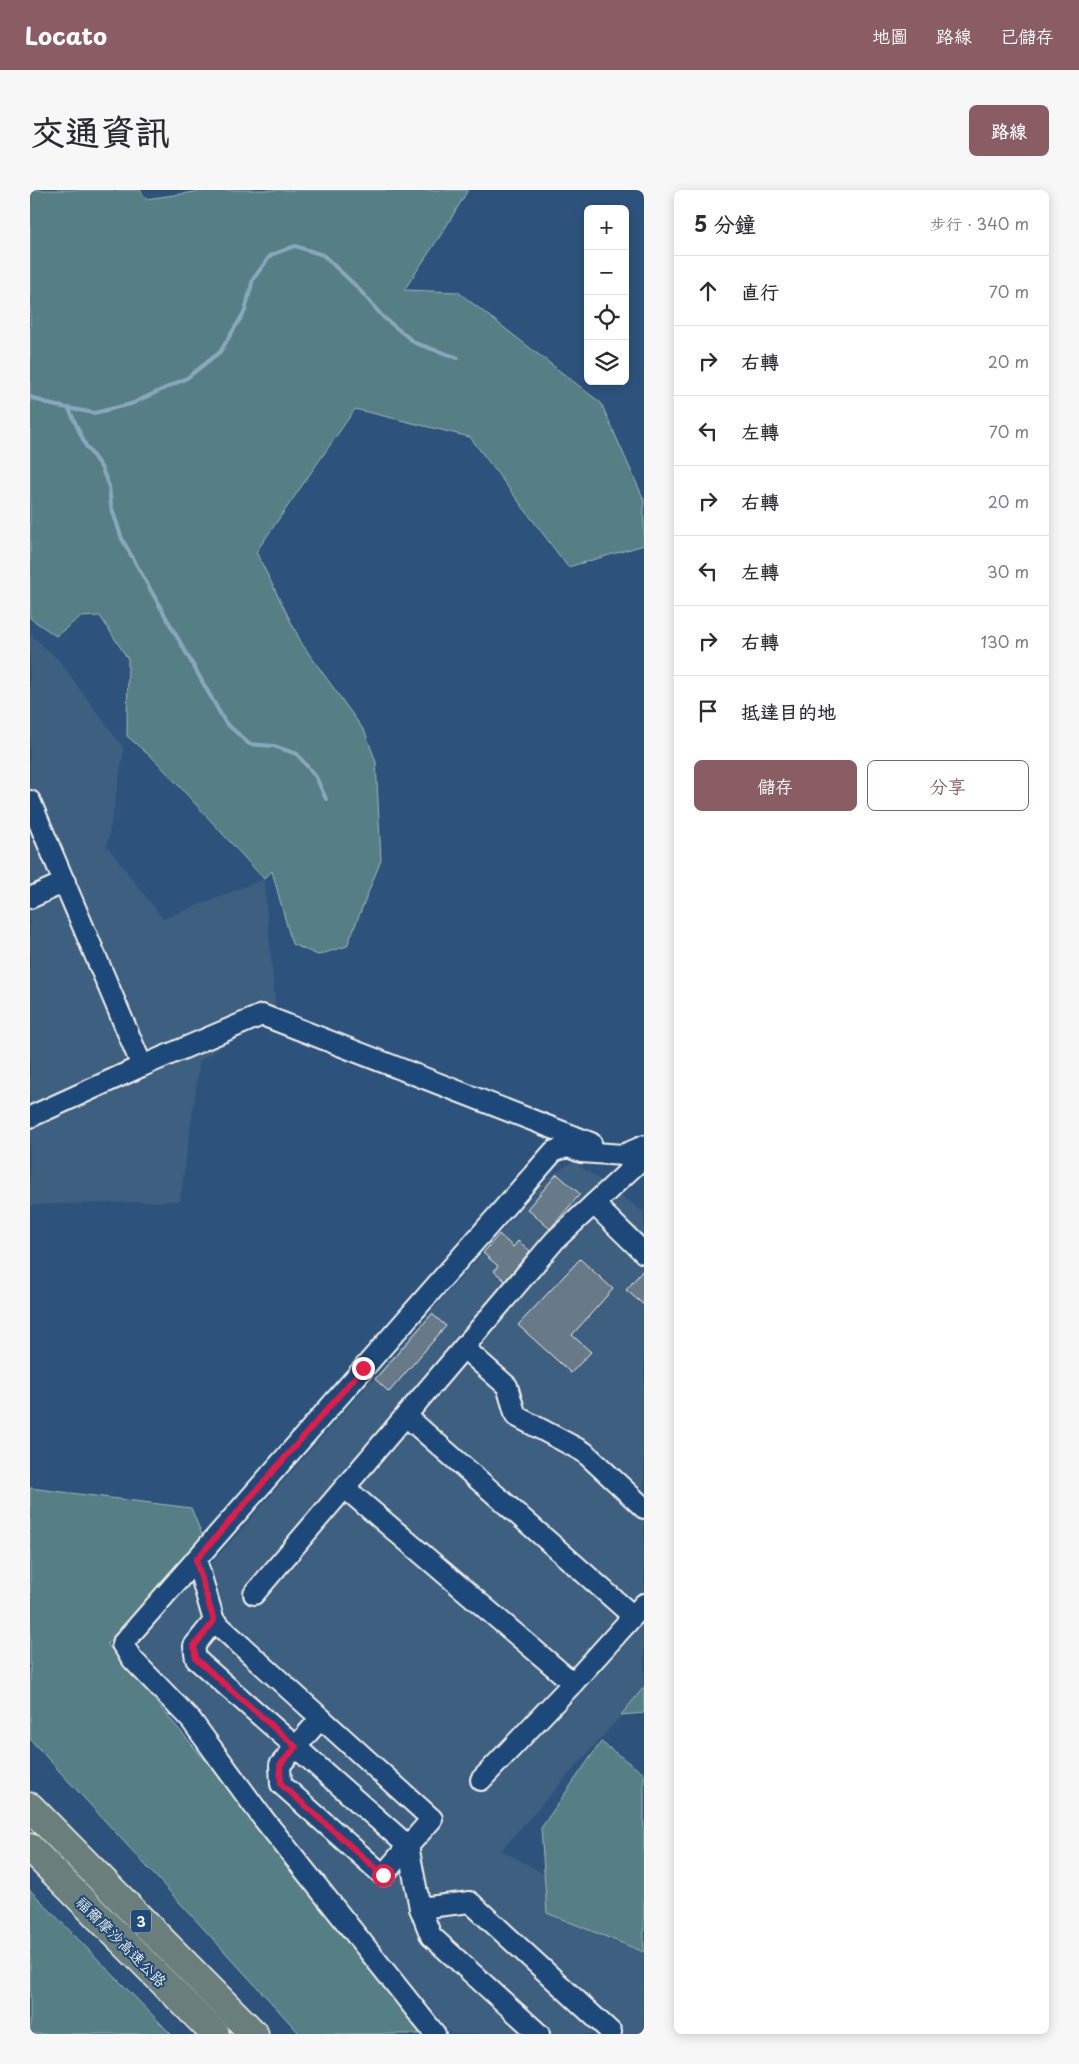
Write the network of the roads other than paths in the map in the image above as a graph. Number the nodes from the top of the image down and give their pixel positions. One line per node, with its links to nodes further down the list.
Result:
1 (30, 801): 2 (street)
2 (65, 882): 3 (street); 4 (street)
3 (30, 898)
4 (142, 1066): 5 (street); 7 (street)
5 (30, 1117)
6 (644, 1146): 7 (street)
7 (623, 1155): 15 (street)
8 (644, 1157): 9 (street)
9 (594, 1204): 10 (street); 11 (street)
10 (644, 1253)
11 (464, 1348): 12 (street); 14 (street)
12 (406, 1416): 13 (street); 17 (street)
13 (345, 1488): 16 (street); 19 (street)
14 (644, 1508)
15 (196, 1560): 18 (street); 30 (street)
16 (254, 1594)
17 (638, 1610): 19 (street)
18 (214, 1621): 20 (street); 21 (street)
19 (573, 1683): 22 (street)
20 (321, 1718): 21 (street); 24 (street)
21 (296, 1747): 24 (street); 24 (street)
22 (481, 1780)
23 (30, 1808): 29 (highway, 福爾摩沙高速公路 / 3)
24 (408, 1846): 26 (street)
25 (30, 1848): 28 (highway, 福爾摩沙高速公路 / 3)
26 (420, 1908): 27 (street); 31 (street)
27 (616, 2033)
28 (215, 2034)
29 (254, 2034)
30 (435, 2034)
31 (539, 2034)

